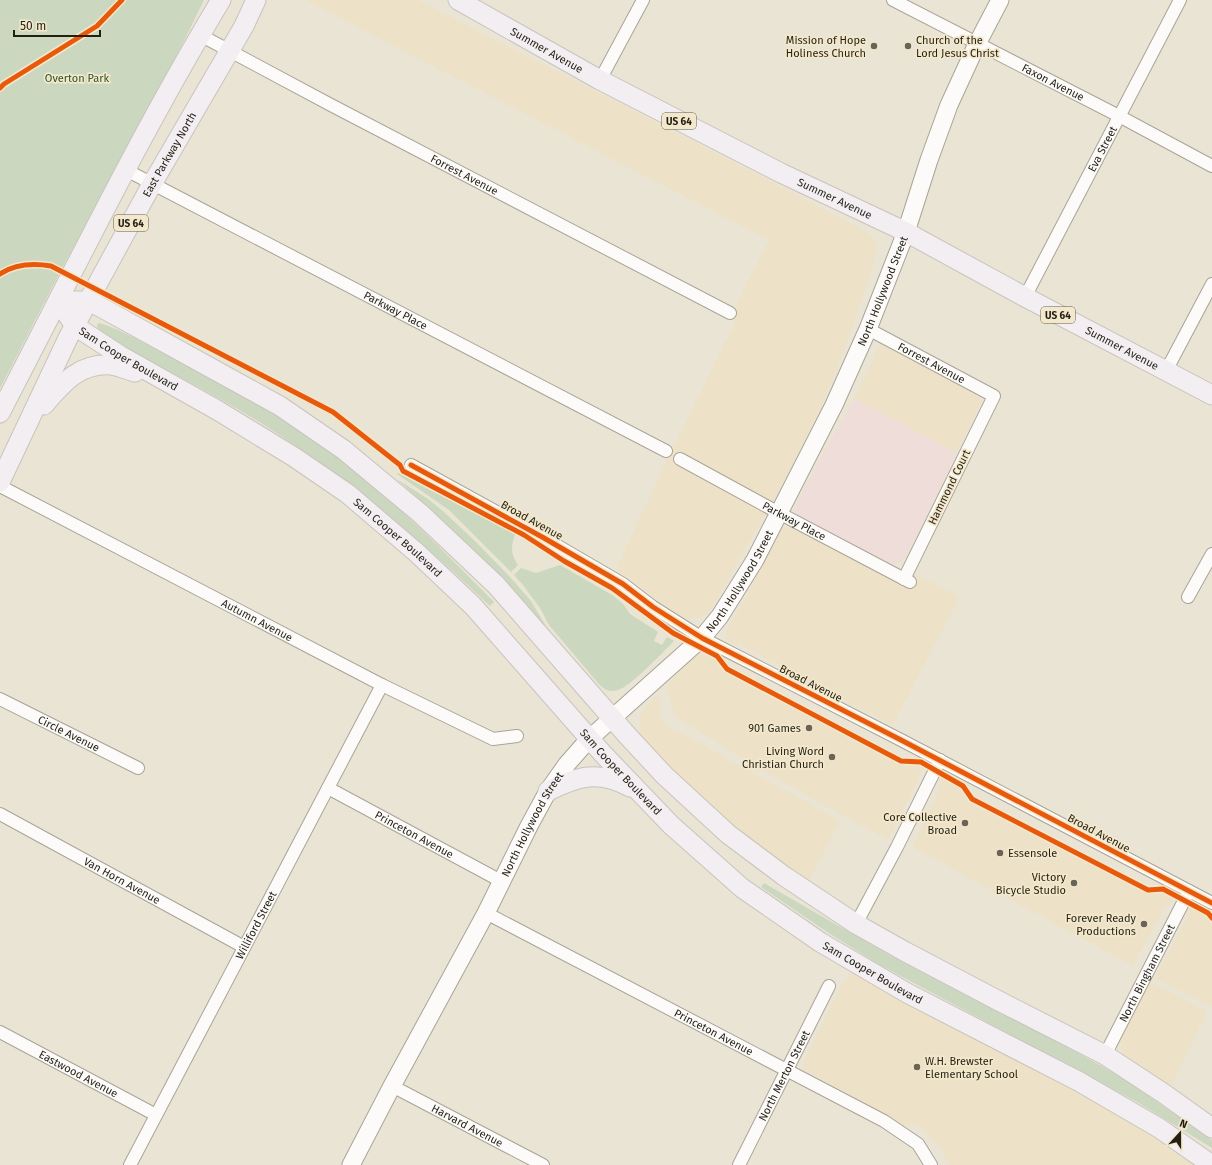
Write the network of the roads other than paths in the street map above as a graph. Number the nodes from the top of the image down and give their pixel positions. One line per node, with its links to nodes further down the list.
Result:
1 (221, 0): 8 (main road, US 64)
2 (256, 0): 10 (main road, East Parkway North / US 64)
3 (458, 0): 11 (main road, Summer Avenue / US 64)
4 (643, 0): 11 (street)
5 (893, 0): 9 (street, Faxon Avenue)
6 (1000, 0): 9 (main road, North Hollywood Street)
7 (1180, 0): 12 (street, Eva Street)
8 (200, 35): 10 (street, Forrest Avenue); 14 (main road, US 64)
9 (977, 44): 12 (street, Faxon Avenue); 16 (main road, North Hollywood Street)
10 (228, 51): 15 (main road, East Parkway North / US 64); 21 (street, Forrest Avenue)
11 (600, 80): 16 (main road, Summer Avenue / US 64)
12 (1119, 116): 13 (street, Faxon Avenue); 18 (street, Eva Street)
13 (1212, 166)
14 (126, 170): 15 (street, Parkway Place); 19 (main road, US 64)
15 (152, 184): 20 (main road, East Parkway North / US 64); 30 (street, Parkway Place)
16 (906, 232): 18 (main road, Summer Avenue / US 64); 23 (main road, North Hollywood Street)
17 (1212, 284): 24 (street)
18 (1025, 297): 24 (main road, Summer Avenue / US 64)
19 (58, 301): 20 (main road); 22 (main road, Sam Cooper Boulevard); 28 (main road, US 64)
20 (89, 301): 22 (main road, East Parkway North / US 64); 42 (main road)
21 (730, 313)
22 (75, 326): 25 (main road, Sam Cooper Boulevard); 29 (main road, East Parkway North / US 64)
23 (868, 329): 27 (street, Forrest Avenue); 35 (main road, North Hollywood Street)
24 (1166, 371): 26 (main road, Summer Avenue / US 64)
25 (161, 378): 29 (main road); 44 (main road, Sam Cooper Boulevard)
26 (1212, 395)
27 (994, 396): 37 (street, Hammond Court)
28 (0, 413)
29 (28, 424): 33 (main road, East Parkway North / US 64)
30 (666, 451)
31 (680, 459): 35 (street, Parkway Place)
32 (411, 465): 39 (street, Broad Avenue)
33 (0, 482)
34 (0, 486): 40 (street, Autumn Avenue)
35 (779, 514): 37 (street, Parkway Place); 39 (main road, North Hollywood Street)
36 (1212, 554): 38 (street)
37 (907, 580)
38 (1188, 597)
39 (702, 638): 42 (main road, North Hollywood Street); 45 (street, Broad Avenue)
40 (382, 685): 43 (street, Autumn Avenue); 47 (street, Williford Street)
41 (0, 699): 46 (street, Circle Avenue)
42 (613, 717): 44 (main road, North Hollywood Street); 55 (main road)
43 (518, 736)
44 (589, 739): 48 (main road, North Hollywood Street); 49 (main road, Sam Cooper Boulevard)
45 (940, 760): 52 (street, Broad Avenue); 55 (street)
46 (138, 768)
47 (328, 788): 51 (street, Princeton Avenue); 56 (street, Williford Street)
48 (548, 791): 49 (main road); 51 (main road, North Hollywood Street)
49 (640, 793): 69 (main road, Sam Cooper Boulevard)
50 (0, 814): 56 (street, Van Horn Avenue)
51 (501, 881): 54 (main road, North Hollywood Street)
52 (1189, 891): 53 (street, Broad Avenue); 59 (street, North Bingham Street)
53 (1212, 903)
54 (486, 913): 60 (street, Princeton Avenue); 61 (main road, North Hollywood Street)
55 (856, 924): 59 (main road)
56 (244, 947): 62 (street, Williford Street)
57 (829, 986): 60 (street, North Merton Street)
58 (0, 1032): 62 (street, Eastwood Avenue)
59 (1105, 1055): 63 (main road)
60 (787, 1071): 67 (street, North Merton Street); 68 (street, Princeton Avenue)
61 (392, 1086): 65 (main road, North Hollywood Street); 66 (street, Harvard Avenue)
62 (156, 1115): 64 (street, Williford Street)
63 (1212, 1128)
64 (130, 1165)
65 (351, 1165)
66 (543, 1165)
67 (739, 1165)
68 (931, 1165)
69 (1212, 1165)

